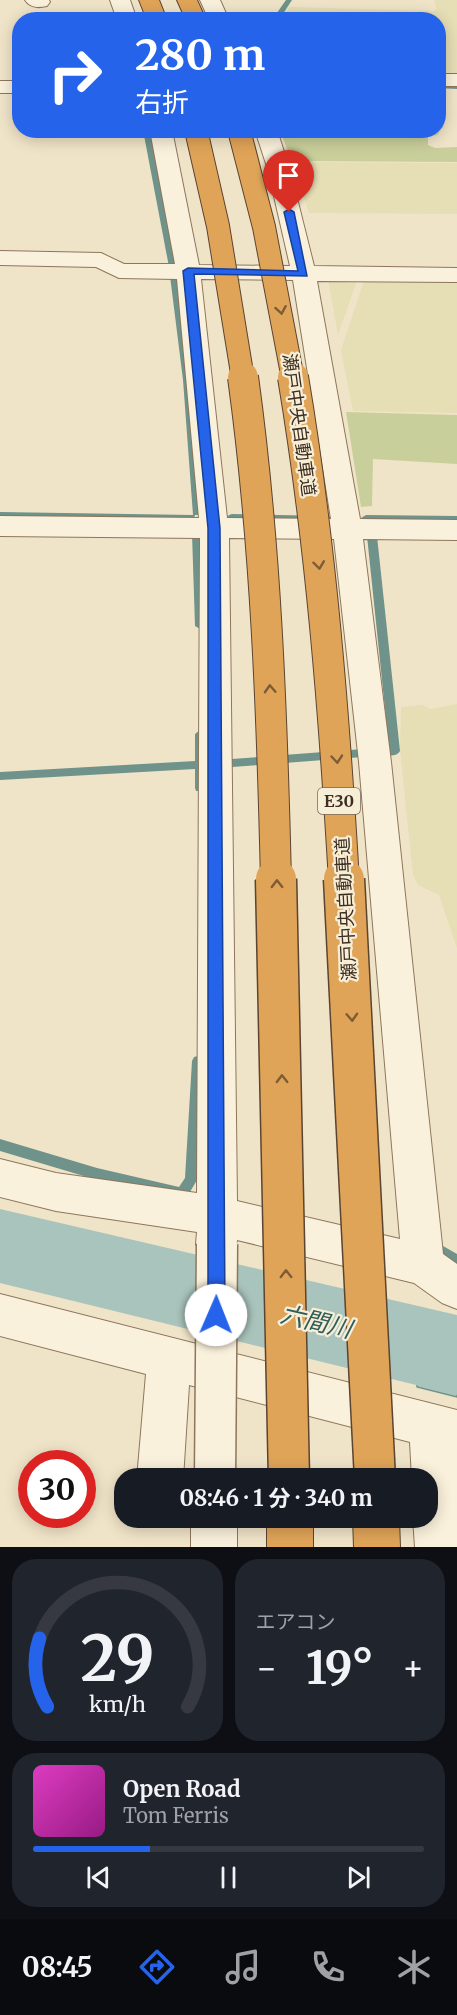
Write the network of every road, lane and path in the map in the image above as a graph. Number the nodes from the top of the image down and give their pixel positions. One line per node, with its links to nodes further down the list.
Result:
1 (163, 138): 6 (street)
2 (198, 138): 23 (highway, one-way to 2, bridge)
3 (240, 138): 11 (highway, 瀬戸中央自動車道 / E30, one-way to 11, bridge)
4 (269, 138): 7 (street)
5 (0, 258): 6 (street)
6 (188, 271): 7 (street); 10 (street)
7 (304, 274): 8 (street); 12 (street)
8 (457, 275)
9 (0, 526): 10 (street)
10 (214, 528): 11 (street); 15 (street)
11 (314, 529): 12 (street); 24 (highway, 瀬戸中央自動車道 / E30, one-way to 24, bridge)
12 (347, 529): 13 (street); 16 (street)
13 (457, 530)
14 (0, 1178): 15 (street)
15 (218, 1230): 16 (street); 22 (street, bridge)
16 (423, 1265): 17 (street)
17 (457, 1288)
18 (0, 1315): 19 (street)
19 (170, 1358): 20 (street); 21 (street)
20 (444, 1428): 31 (street)
21 (161, 1468)
22 (214, 1468)
23 (289, 1468)
24 (375, 1468)
25 (214, 1528): 28 (street)
26 (290, 1528): 29 (highway)
27 (376, 1528): 30 (highway)
28 (214, 1547)
29 (290, 1547)
30 (377, 1547)
31 (438, 1547)

